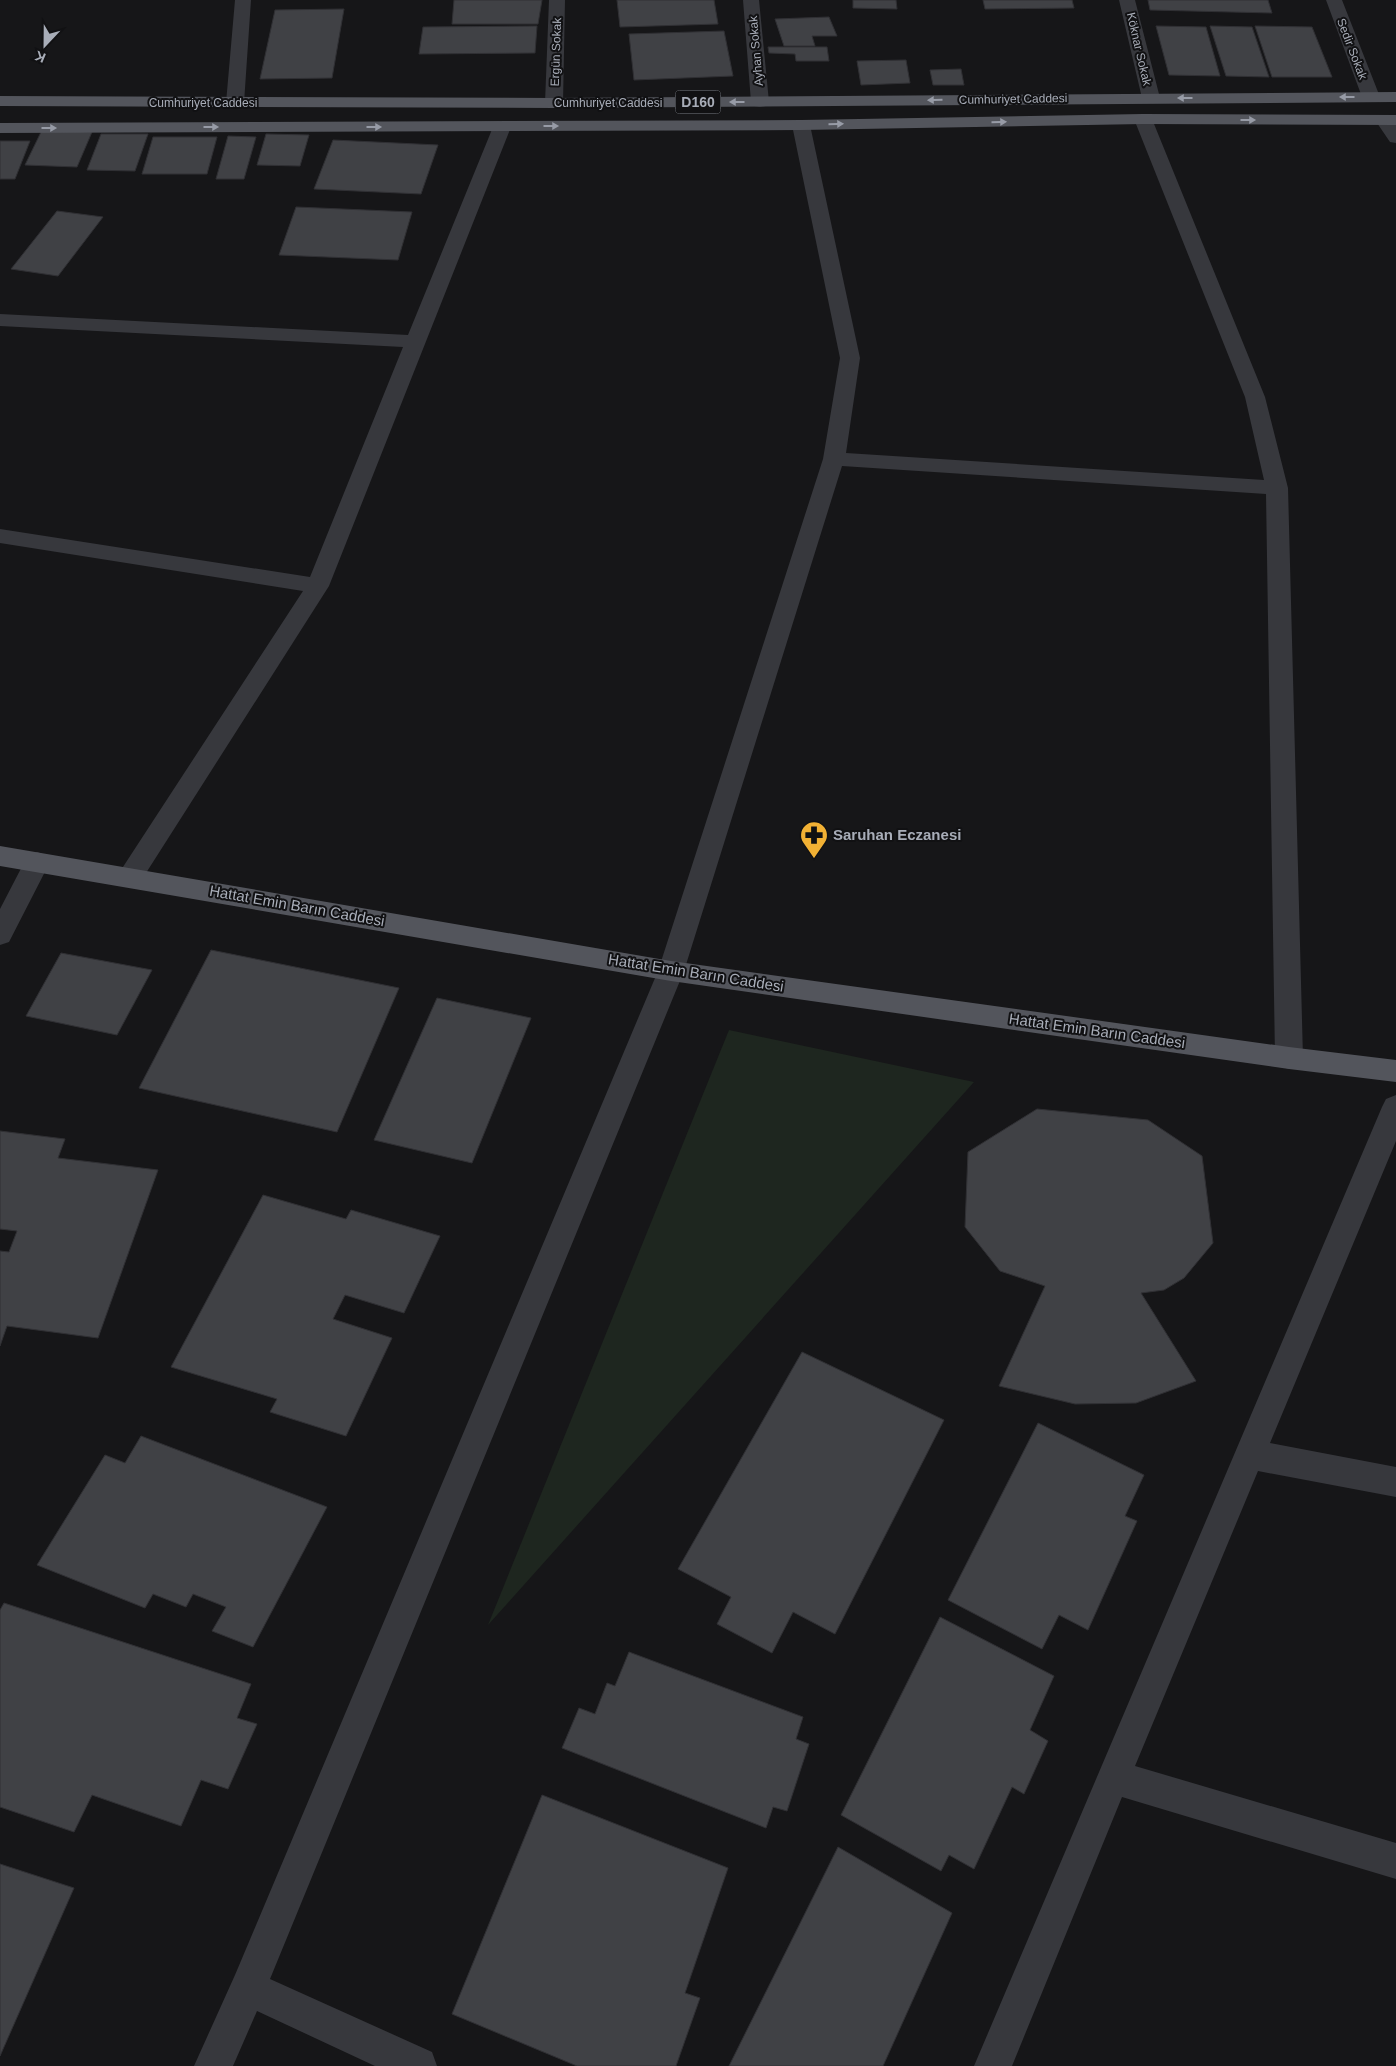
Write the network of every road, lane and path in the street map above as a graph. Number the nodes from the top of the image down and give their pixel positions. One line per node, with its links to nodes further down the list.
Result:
1 (243, 0): 11 (street)
2 (558, 0): 12 (street, Ergün Sokak)
3 (751, 0): 10 (street, Ayhan Sokak)
4 (1127, 0): 8 (street, Köknar Sokak)
5 (1334, 0): 6 (street, Sedir Sokak)
6 (1371, 97): 7 (main road, Cumhuriyet Caddesi / D160); 8 (main road, Cumhuriyet Caddesi / D160, one-way to 8)
7 (1396, 97)
8 (1150, 98): 10 (main road, Cumhuriyet Caddesi / D160, one-way to 10)
9 (0, 101): 11 (main road, Cumhuriyet Caddesi / D160)
10 (760, 102): 12 (main road, Cumhuriyet Caddesi / D160, one-way to 12)
11 (235, 103): 12 (main road, Cumhuriyet Caddesi / D160)
12 (554, 103)
13 (1144, 119): 14 (main road, Cumhuriyet Caddesi / D160, one-way to 14); 15 (main road, Cumhuriyet Caddesi / D160, one-way to 13); 22 (street)
14 (1390, 120): 18 (street)
15 (801, 125): 16 (main road, Cumhuriyet Caddesi / D160, one-way to 15); 21 (street)
16 (502, 127): 17 (main road, Cumhuriyet Caddesi, one-way to 16); 20 (street)
17 (0, 128)
18 (1396, 138)
19 (0, 320): 20 (street)
20 (417, 342): 24 (street)
21 (834, 459): 22 (street); 29 (street)
22 (1277, 488): 30 (street)
23 (0, 536): 24 (street)
24 (318, 586): 27 (street)
25 (0, 856): 26 (main road, Hattat Emin Barın Caddesi)
26 (38, 862): 27 (main road, Hattat Emin Barın Caddesi); 28 (street)
27 (130, 877): 29 (main road, Hattat Emin Barın Caddesi)
28 (0, 935)
29 (671, 971): 30 (main road, Hattat Emin Barın Caddesi); 37 (street)
30 (1289, 1058): 31 (main road, Hattat Emin Barın Caddesi)
31 (1396, 1071)
32 (1396, 1107): 33 (street)
33 (1249, 1454): 34 (street); 35 (street)
34 (1396, 1482)
35 (1112, 1776): 36 (street); 40 (street)
36 (1396, 1861)
37 (248, 1988): 38 (street); 39 (street)
38 (213, 2066)
39 (418, 2066)
40 (993, 2066)

